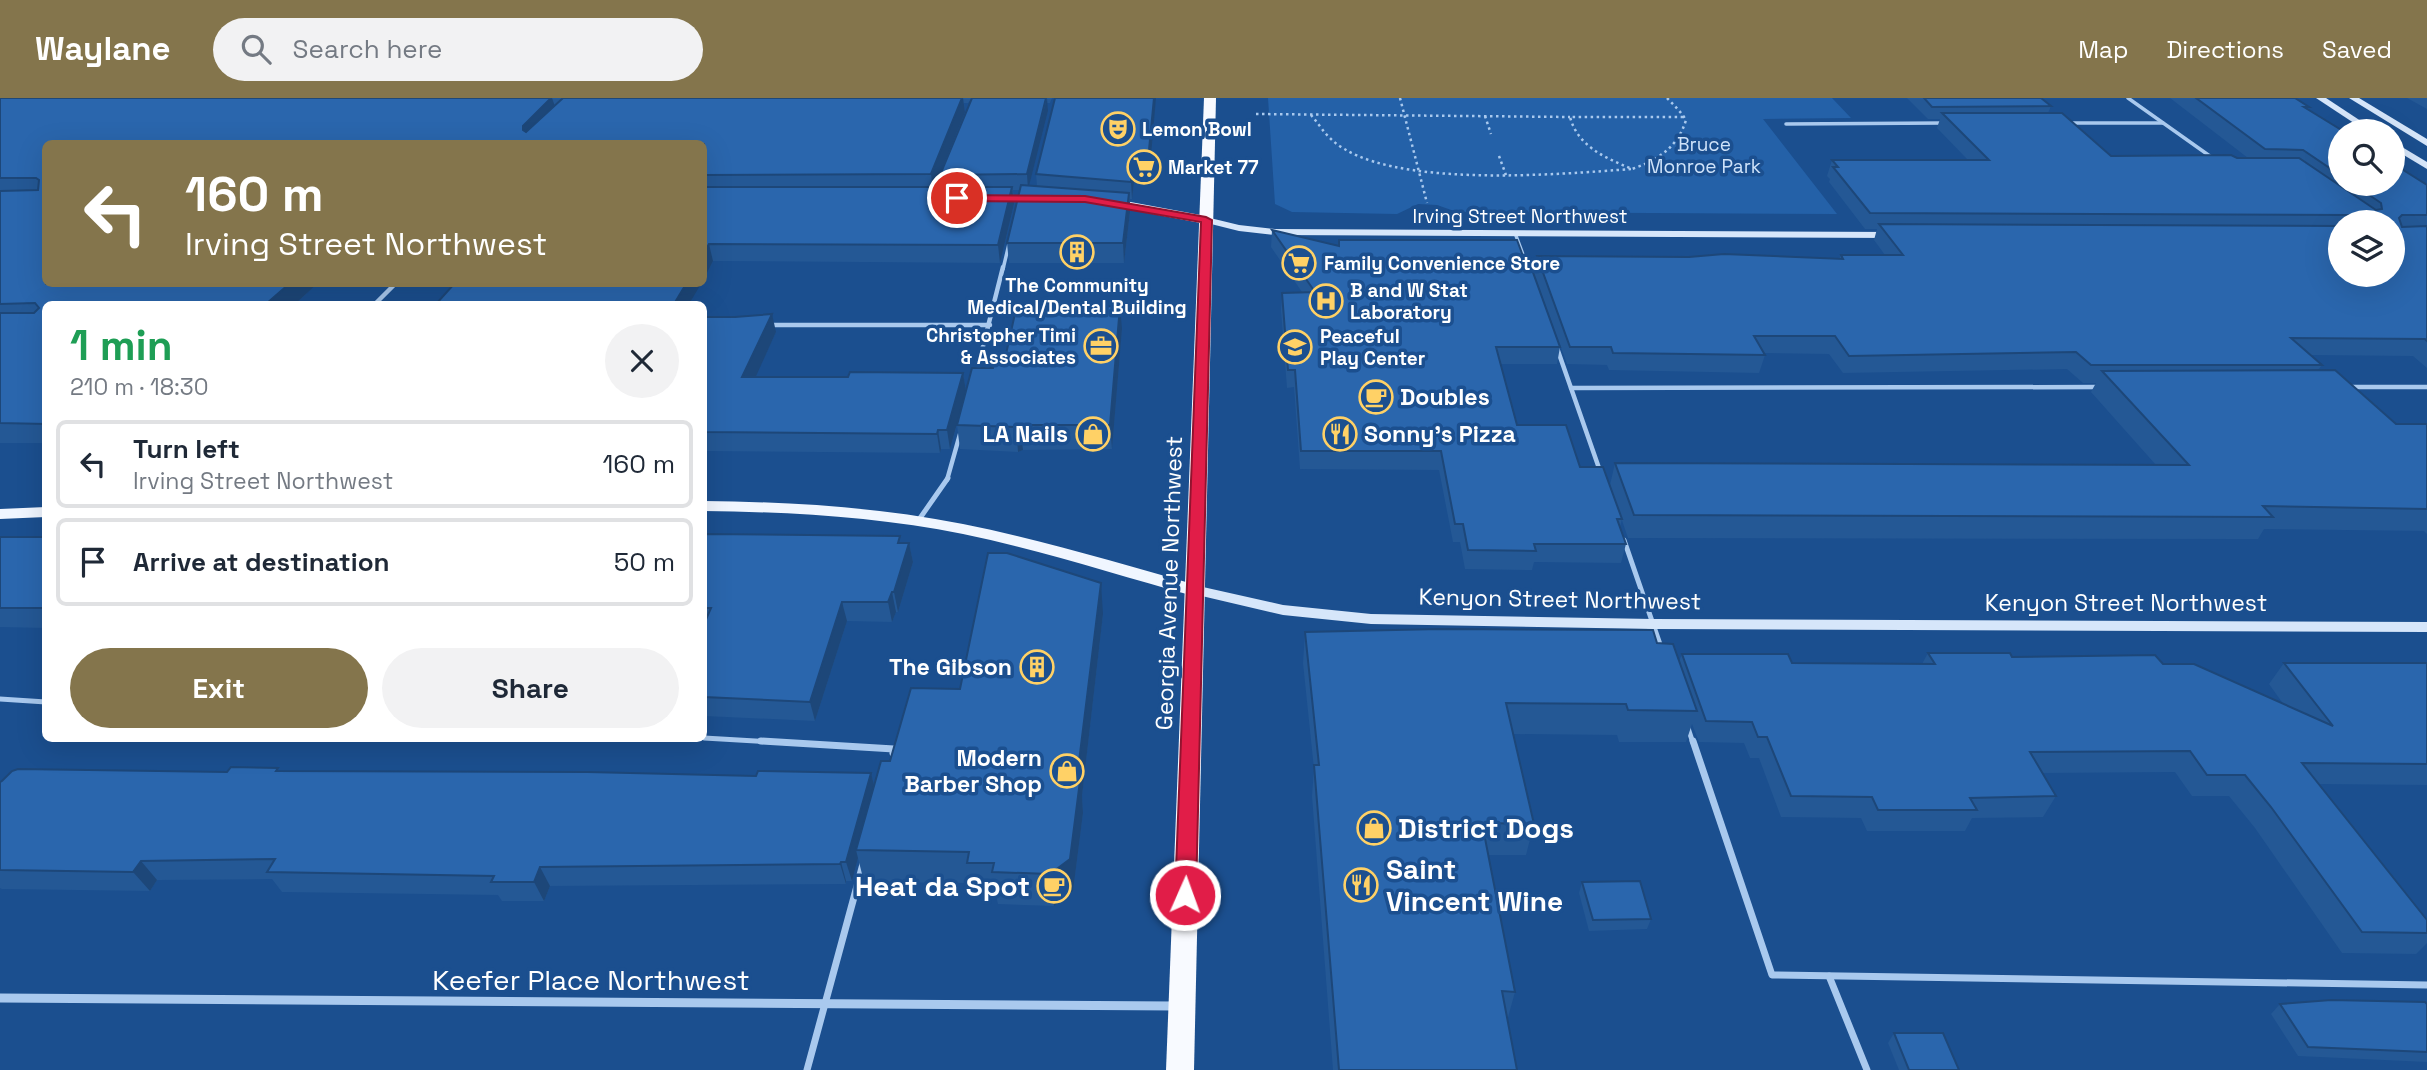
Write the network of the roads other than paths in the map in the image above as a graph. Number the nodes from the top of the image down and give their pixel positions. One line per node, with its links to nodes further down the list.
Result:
1 (1210, 98): 15 (highway, Georgia Avenue Northwest)
2 (2128, 98): 8 (lane)
3 (2320, 98): 5 (main road)
4 (2353, 98): 10 (main road)
5 (2353, 119)
6 (1954, 123): 9 (lane)
7 (2065, 123): 8 (lane)
8 (2163, 123): 12 (lane)
9 (1786, 124)
10 (2427, 144)
11 (2405, 152): 13 (main road)
12 (2218, 161)
13 (2427, 166)
14 (1095, 200): 15 (main road, Irving Street Northwest)
15 (1206, 220): 16 (main road, Irving Street Northwest); 37 (highway, Georgia Avenue Northwest)
16 (1515, 233): 17 (main road, Irving Street Northwest); 19 (lane)
17 (1900, 235)
18 (1010, 241): 23 (lane)
19 (1527, 265)
20 (392, 287): 21 (lane)
21 (378, 301)
22 (758, 325): 23 (lane)
23 (990, 325): 25 (lane)
24 (1554, 341): 29 (lane)
25 (976, 376)
26 (2110, 387): 29 (lane)
27 (2344, 387): 28 (lane)
28 (2427, 387)
29 (1571, 388): 31 (lane)
30 (962, 427): 35 (lane)
31 (1604, 481)
32 (707, 506): 35 (main road, Kenyon Street Northwest)
33 (42, 512): 34 (main road)
34 (0, 514)
35 (918, 521): 37 (main road, Kenyon Street Northwest)
36 (1621, 531): 38 (lane)
37 (1194, 590): 38 (main road, Kenyon Street Northwest); 51 (highway, Georgia Avenue Northwest)
38 (1653, 624): 39 (main road, Kenyon Street Northwest); 40 (lane)
39 (2427, 627)
40 (1664, 658)
41 (0, 699): 42 (lane)
42 (42, 702)
43 (1682, 711): 47 (lane)
44 (707, 738): 45 (lane)
45 (891, 762)
46 (866, 853): 50 (lane)
47 (1829, 976): 48 (lane); 54 (lane)
48 (2427, 985)
49 (0, 998): 50 (street, Keefer Place Northwest)
50 (824, 1004): 51 (street, Keefer Place Northwest); 52 (lane)
51 (1182, 1006): 53 (highway, Georgia Avenue Northwest)
52 (807, 1070)
53 (1180, 1070)
54 (1867, 1070)

